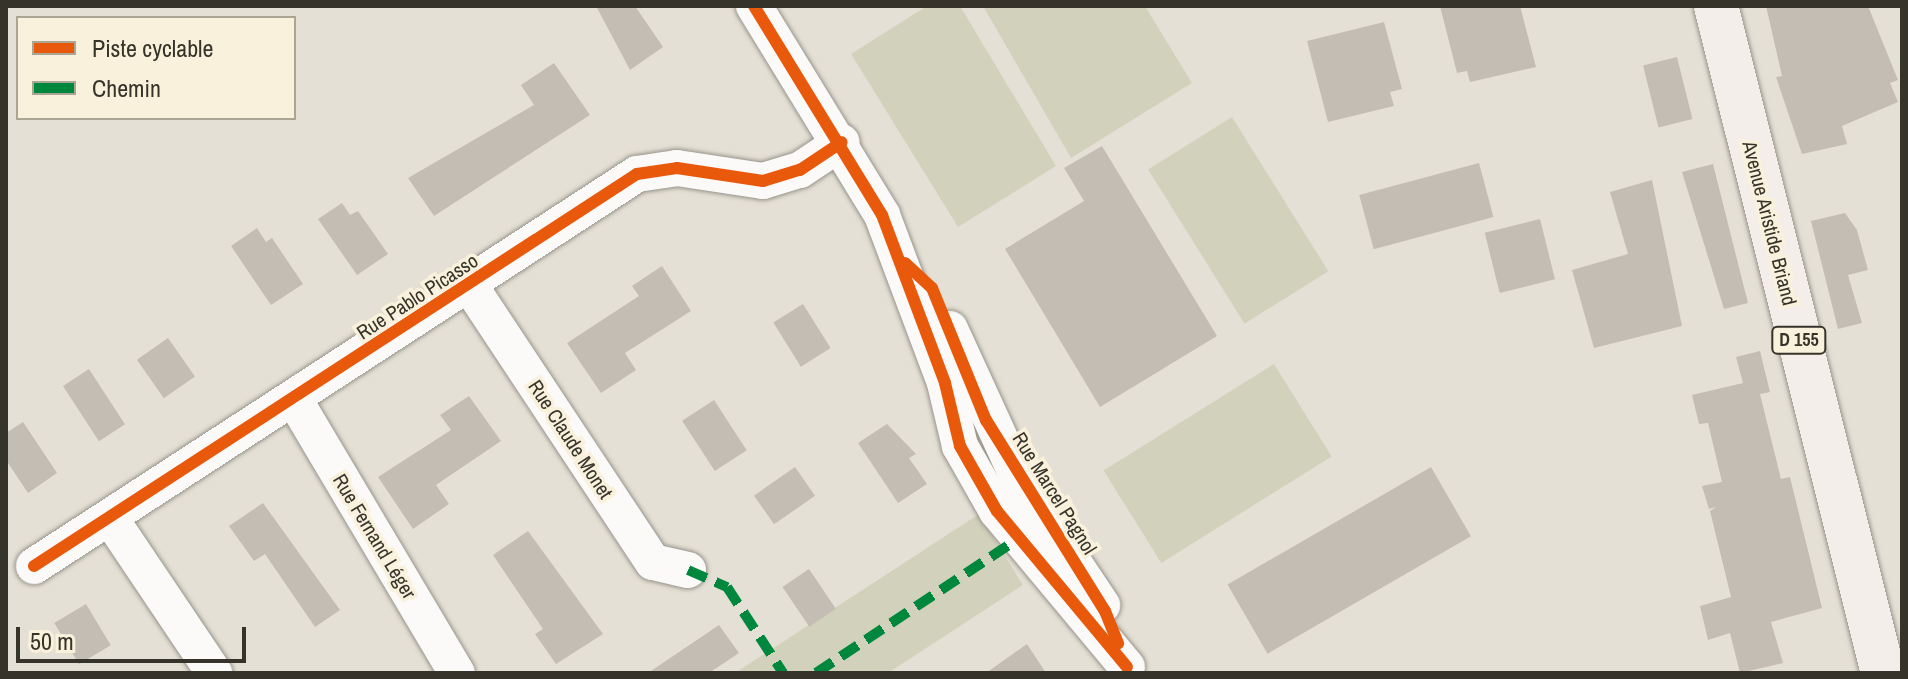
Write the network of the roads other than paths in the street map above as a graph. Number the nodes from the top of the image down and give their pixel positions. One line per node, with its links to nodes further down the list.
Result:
1 (754, 6): 3 (street, Rue Marcel Pagnol)
2 (1716, 6): 12 (main road, Avenue Aristide Briand / D 155)
3 (842, 142): 4 (street, Rue Pablo Picasso); 9 (street, Rue Marcel Pagnol)
4 (470, 286): 5 (street, Rue Pablo Picasso); 8 (street, Rue Claude Monet)
5 (294, 399): 6 (street, Rue Pablo Picasso); 11 (street, Rue Fernand Léger)
6 (110, 518): 7 (street, Rue Pablo Picasso); 10 (street)
7 (34, 566)
8 (688, 570)
9 (1128, 670)
10 (214, 673)
11 (457, 673)
12 (1883, 673)

